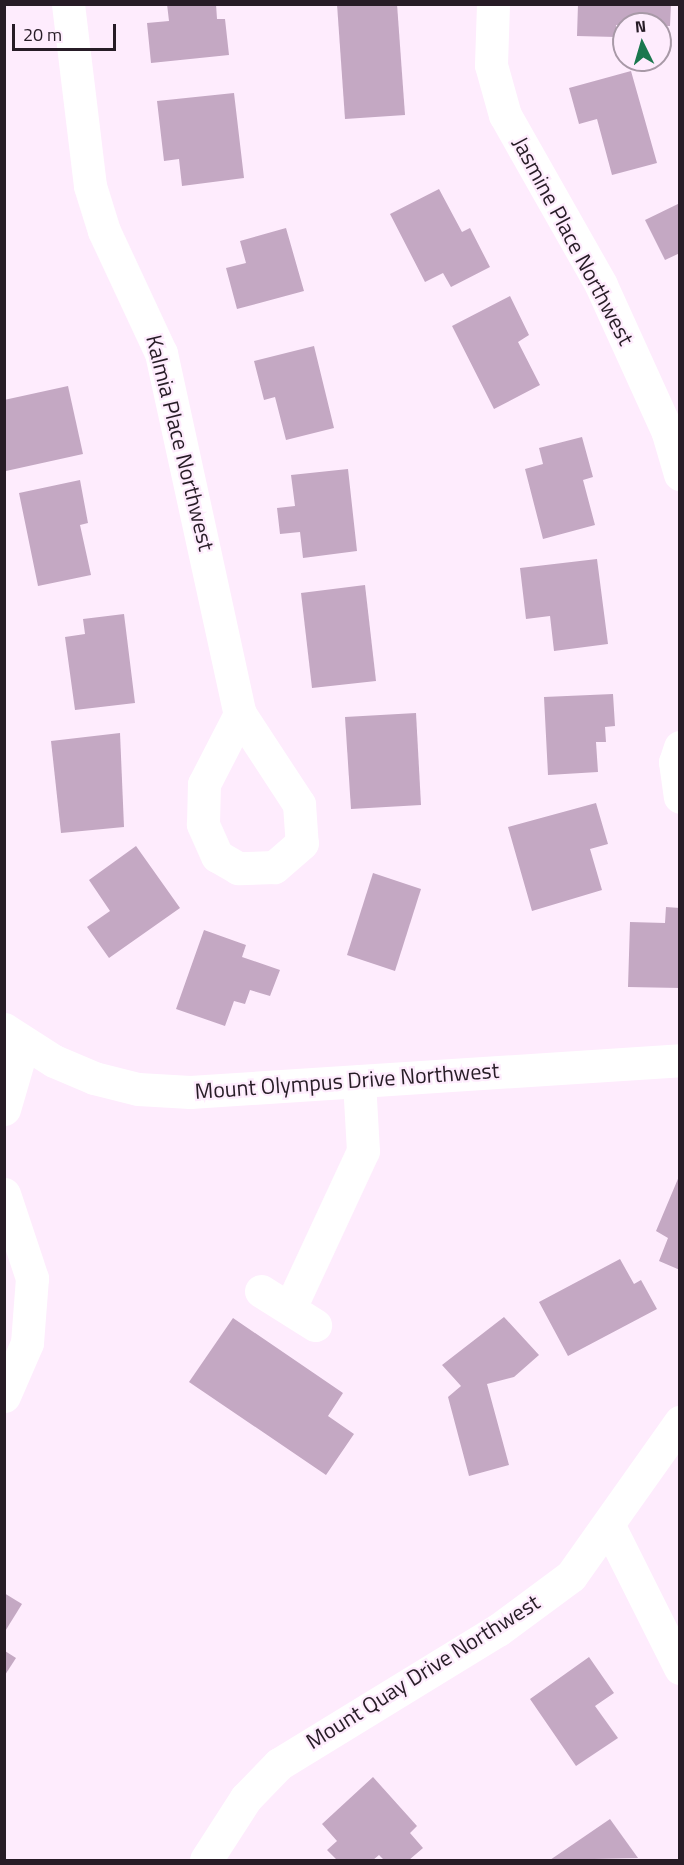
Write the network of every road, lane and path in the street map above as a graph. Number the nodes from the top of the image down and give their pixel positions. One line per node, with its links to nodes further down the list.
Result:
1 (68, 4): 4 (street, Kalmia Place Northwest)
2 (493, 4): 3 (street, Jasmine Place Northwest)
3 (680, 474)
4 (240, 714)
5 (680, 747): 6 (street)
6 (680, 797)
7 (14, 1036): 9 (street, Mount Olympus Drive Northwest); 10 (street)
8 (680, 1060): 9 (street, Mount Olympus Drive Northwest)
9 (359, 1081): 12 (street)
10 (4, 1109)
11 (4, 1194): 13 (street)
12 (261, 1290)
13 (4, 1396)
14 (680, 1422): 15 (street, Mount Quay Drive Northwest)
15 (609, 1526): 16 (street); 17 (street, Mount Quay Drive Northwest)
16 (680, 1668)
17 (206, 1860)

